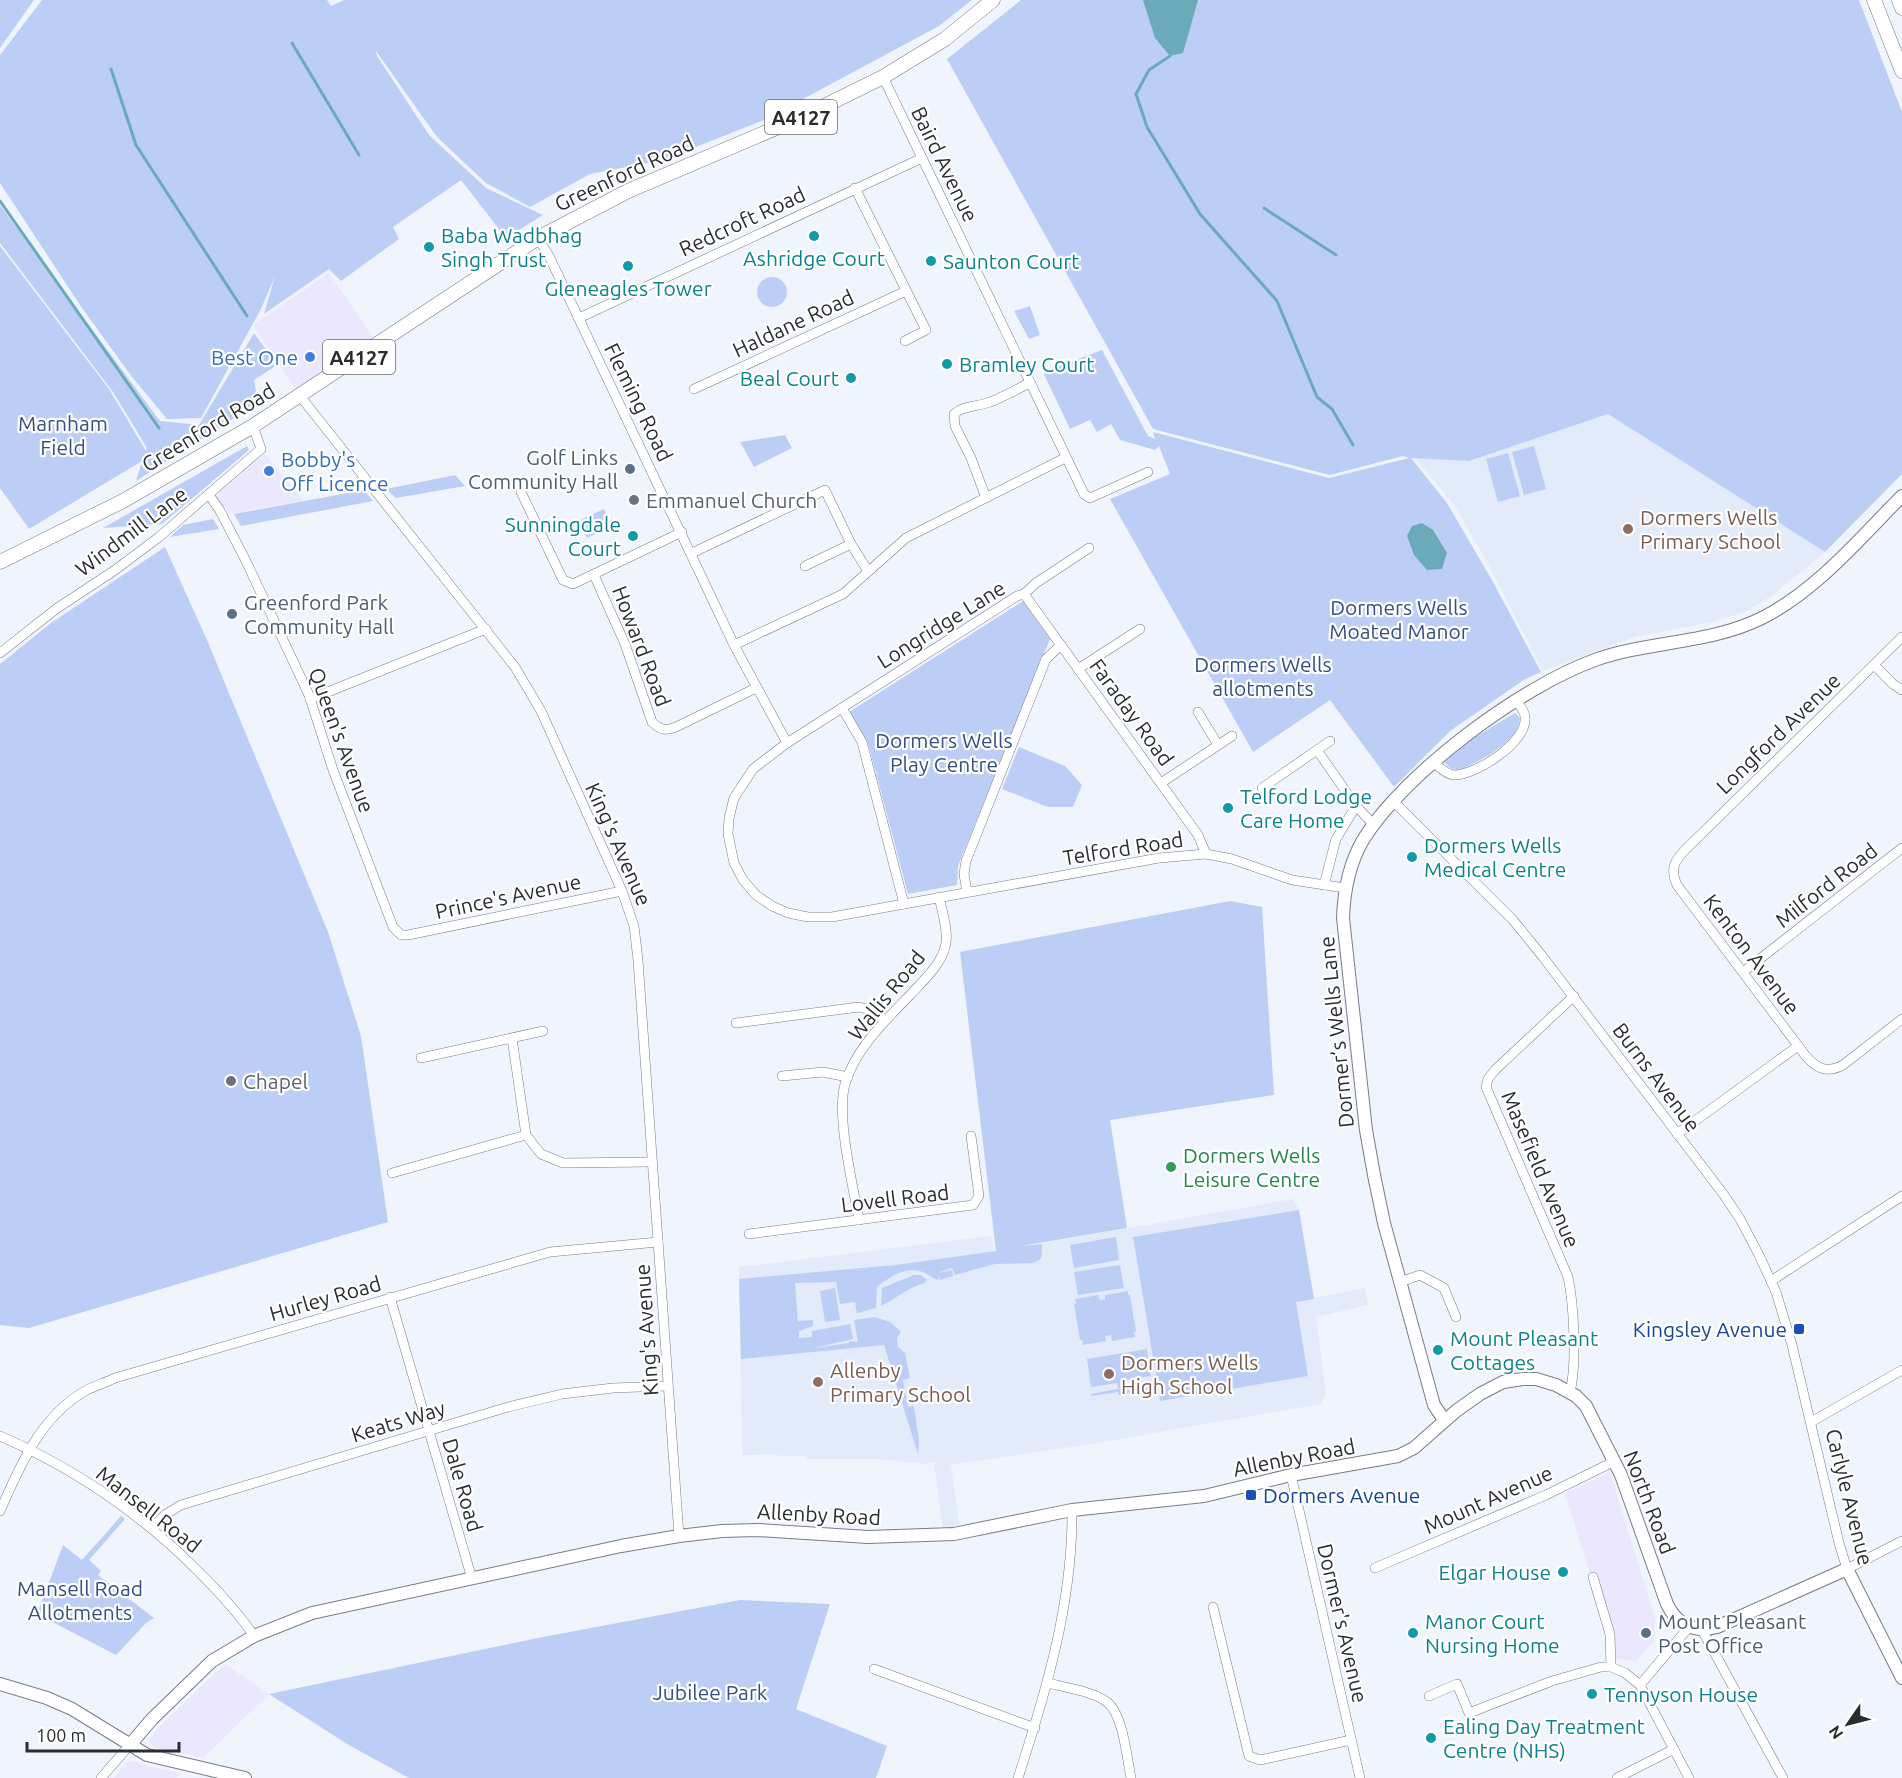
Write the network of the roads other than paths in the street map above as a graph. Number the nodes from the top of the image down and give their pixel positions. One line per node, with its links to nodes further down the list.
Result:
1 (993, 0): 8 (main road, Greenford Road / A4127)
2 (1874, 0): 5 (main road)
3 (1899, 0): 4 (main road)
4 (1902, 8)
5 (1886, 30): 6 (main road); 7 (main road)
6 (1902, 40)
7 (1902, 71)
8 (883, 77): 9 (street, Baird Avenue); 11 (main road, Greenford Road / A4127)
9 (922, 158): 10 (street, Redcroft Road); 15 (street, Baird Avenue)
10 (855, 188): 12 (street); 13 (street, Redcroft Road)
11 (538, 238): 13 (street, Fleming Road); 17 (main road, Greenford Road / A4127)
12 (906, 291): 14 (street); 16 (street, Haldane Road)
13 (579, 318): 25 (street, Fleming Road)
14 (905, 341)
15 (1029, 383): 19 (street, Baird Avenue); 24 (street)
16 (694, 389)
17 (300, 396): 18 (main road, Greenford Road / A4127); 34 (street, King's Avenue)
18 (253, 426): 22 (street, Windmill Lane); 29 (main road, Greenford Road / A4127)
19 (1065, 458): 20 (street, Baird Avenue); 24 (street)
20 (1148, 472)
21 (521, 492): 32 (street)
22 (209, 495): 39 (street, Windmill Lane); 44 (street, Queen's Avenue)
23 (1902, 496): 45 (street, Dormer’s Wells Lane)
24 (986, 498): 31 (street)
25 (682, 532): 28 (street, Fleming Road); 32 (street)
26 (851, 544): 28 (street); 30 (street); 31 (street)
27 (1089, 548): 33 (street, Longridge Lane)
28 (692, 553): 37 (street, Fleming Road)
29 (0, 562)
30 (805, 566)
31 (868, 571): 37 (street)
32 (594, 575): 42 (street, Howard Road)
33 (1024, 594): 38 (street, Faraday Road); 46 (street, Longridge Lane)
34 (486, 629): 44 (street); 64 (street, King's Avenue)
35 (1140, 629): 41 (street)
36 (1902, 637): 40 (street, Longford Avenue)
37 (734, 645): 42 (street, Fleming Road)
38 (1061, 645): 41 (street, Faraday Road); 65 (street)
39 (0, 653)
40 (1874, 665): 43 (street); 61 (street, Longford Avenue)
41 (1078, 669): 54 (street, Faraday Road)
42 (756, 688): 50 (street, Fleming Road)
43 (1902, 690)
44 (310, 699): 68 (street, Queen's Avenue)
45 (1517, 701): 53 (street, Dormer’s Wells Lane); 53 (street)
46 (842, 708): 50 (street, Longridge Lane); 67 (street)
47 (1198, 712): 51 (street)
48 (1232, 736): 51 (street)
49 (1330, 741): 52 (street)
50 (787, 743): 67 (street, Telford Road)
51 (1218, 745): 54 (street)
52 (1317, 750): 55 (street); 57 (street)
53 (1434, 763): 56 (street, Dormer’s Wells Lane)
54 (1161, 783): 60 (street, Faraday Road)
55 (1262, 788)
56 (1394, 802): 58 (street, Dormer’s Wells Lane); 70 (street, Burns Avenue)
57 (1356, 806): 58 (street); 62 (street)
58 (1374, 825): 63 (street, Dormer’s Wells Lane)
59 (1902, 848): 69 (street, Milford Road)
60 (1206, 854): 62 (street, Telford Road); 65 (street, Telford Road)
61 (1679, 856): 69 (street, Kenton Avenue)
62 (1324, 885): 63 (street, Telford Road)
63 (1345, 888): 90 (street, Dormer’s Wells Lane)
64 (622, 891): 68 (street, Prince's Avenue); 83 (street, King's Avenue)
65 (967, 892): 66 (street, Telford Road)
66 (939, 897): 67 (street, Telford Road); 72 (street, Wallis Road)
67 (904, 904)
68 (401, 935)
69 (1743, 972): 76 (street, Kenton Avenue)
70 (1574, 996): 80 (street, Burns Avenue); 95 (street, Masefield Avenue)
71 (1902, 1019): 76 (street, Kenton Avenue)
72 (885, 1020): 73 (street); 79 (street, Wallis Road)
73 (736, 1023)
74 (543, 1031): 75 (street)
75 (512, 1038): 77 (street); 81 (street)
76 (1798, 1046): 80 (street)
77 (421, 1058)
78 (782, 1076): 79 (street)
79 (848, 1077): 86 (street, Wallis Road)
80 (1677, 1134): 89 (street, Burns Avenue)
81 (526, 1135): 83 (street); 84 (street)
82 (971, 1136): 86 (street, Lovell Road)
83 (651, 1162): 88 (street, King's Avenue)
84 (392, 1173)
85 (1902, 1196): 89 (street)
86 (859, 1220): 87 (street, Lovell Road)
87 (749, 1233)
88 (658, 1242): 91 (street, Hurley Road); 94 (street, King's Avenue)
89 (1771, 1281): 97 (street, Burns Avenue)
90 (1400, 1282): 92 (street); 96 (street, Dormer’s Wells Lane)
91 (390, 1298): 98 (street, Dale Road); 100 (street, Hurley Road)
92 (1456, 1317)
93 (1902, 1370): 97 (street)
94 (667, 1386): 98 (street, Keats Way); 106 (street, King's Avenue)
95 (1569, 1392): 96 (street, Allenby Road); 101 (street, North Road)
96 (1444, 1420): 102 (street, Allenby Road)
97 (1811, 1422): 109 (street, Carlyle Avenue)
98 (429, 1430): 105 (street, Keats Way); 111 (street, Dale Road)
99 (0, 1436): 100 (street, Mansell Road)
100 (29, 1449): 104 (street, Hurley Road); 105 (street, Mansell Road)
101 (1614, 1461): 108 (street, Mount Avenue); 113 (street, North Road)
102 (1291, 1475): 103 (street, Allenby Road); 124 (street, Dormer's Avenue)
103 (1072, 1510): 106 (street, Allenby Road); 119 (street)
104 (0, 1511)
105 (152, 1528): 115 (street, Mansell Road)
106 (679, 1536): 111 (street, Allenby Road)
107 (1902, 1541): 109 (street)
108 (1375, 1568)
109 (1847, 1569): 114 (street); 118 (street, Carlyle Avenue)
110 (1593, 1577): 116 (street)
111 (472, 1579): 115 (street, Allenby Road)
112 (1213, 1607): 124 (street)
113 (1689, 1628): 114 (street); 121 (street)
114 (1702, 1630): 134 (street)
115 (254, 1636): 125 (street, Allenby Road)
116 (1611, 1667): 121 (street); 122 (street)
117 (874, 1669): 123 (street)
118 (1902, 1678)
119 (1048, 1683): 123 (street); 130 (street)
120 (0, 1684): 125 (street)
121 (1640, 1684): 126 (street)
122 (1428, 1696)
123 (1035, 1728): 129 (street)
124 (1351, 1740): 131 (street, Dormer's Avenue)
125 (129, 1746): 127 (street, Allenby Road); 128 (street)
126 (1674, 1749): 132 (street); 133 (street)
127 (101, 1778)
128 (242, 1778)
129 (1018, 1778)
130 (1131, 1778)
131 (1360, 1778)
132 (1617, 1778)
133 (1689, 1778)
134 (1782, 1778)

